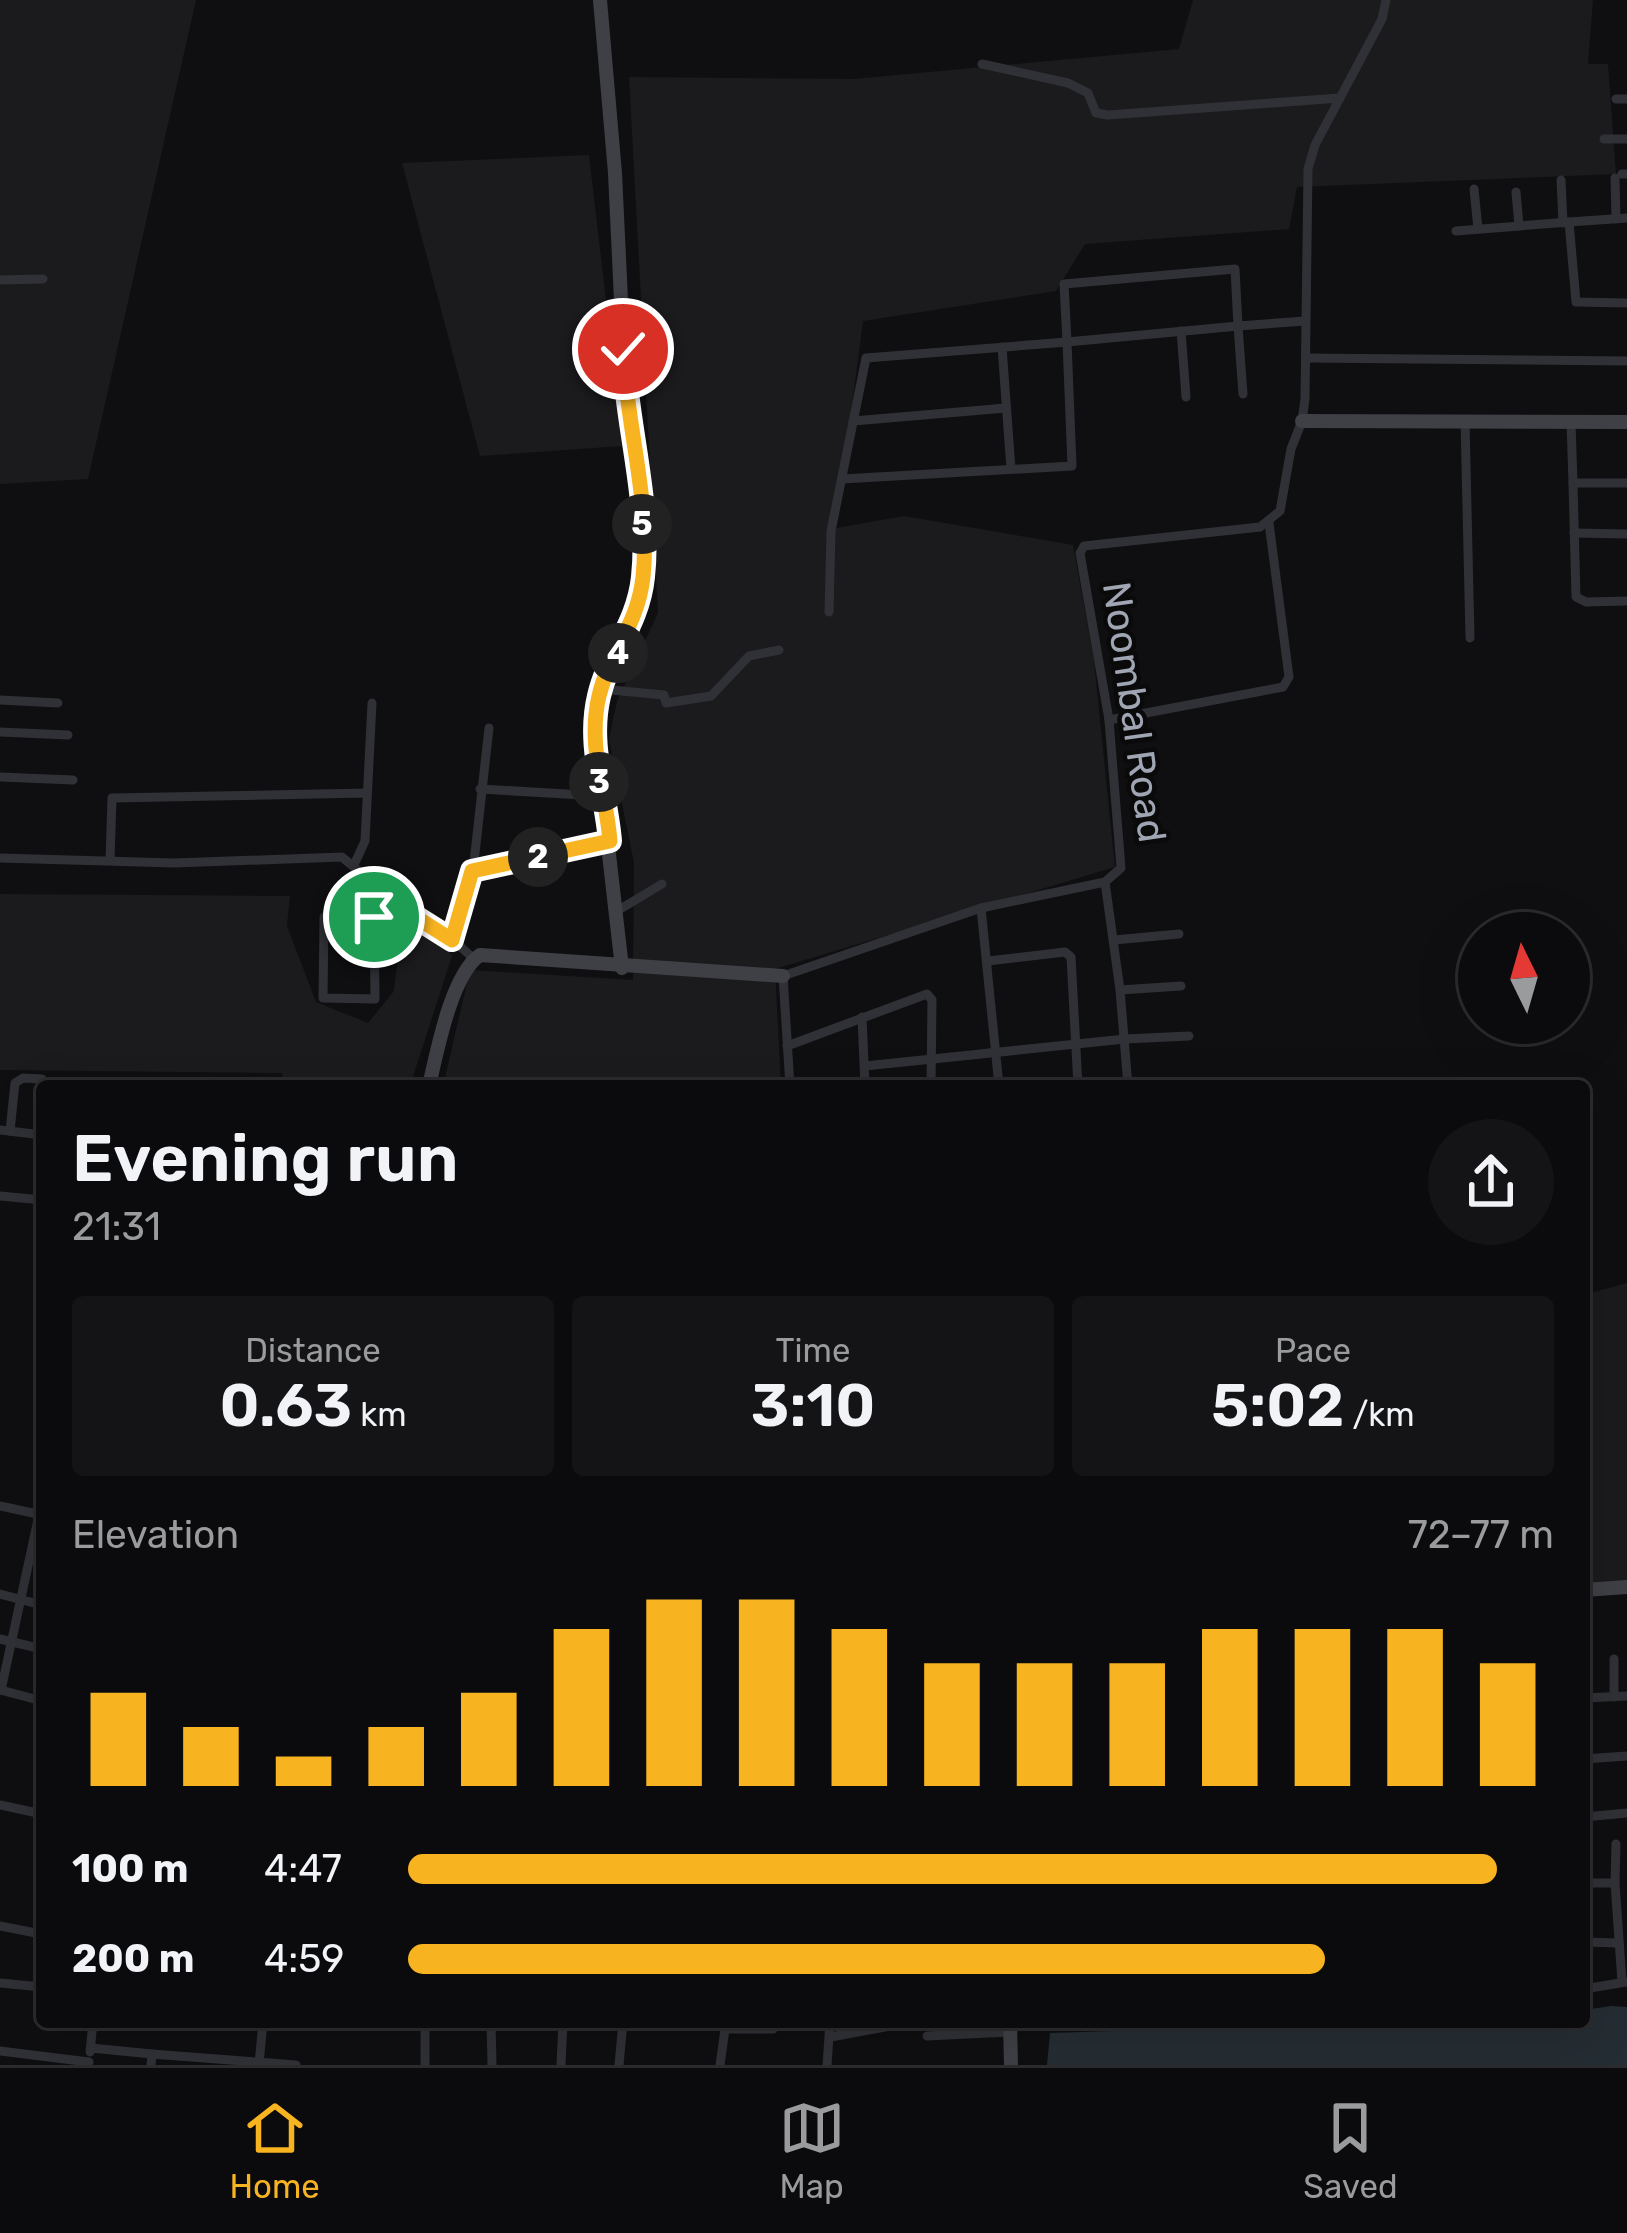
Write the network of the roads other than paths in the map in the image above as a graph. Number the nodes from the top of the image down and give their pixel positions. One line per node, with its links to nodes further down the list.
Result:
1 (600, 0): 45 (street)
2 (1386, 0): 4 (street)
3 (982, 64): 4 (street)
4 (1340, 98): 19 (street)
5 (1604, 139): 6 (street)
6 (1627, 139)
7 (1621, 175): 11 (street)
8 (1561, 180): 12 (street)
9 (1474, 189): 14 (street)
10 (1516, 192): 13 (street)
11 (1622, 219): 12 (street)
12 (1566, 223): 13 (street); 18 (street)
13 (1519, 226): 14 (street)
14 (1478, 229): 15 (street)
15 (1456, 231)
16 (43, 279): 17 (street)
17 (0, 280)
18 (1627, 303)
19 (1305, 321): 20 (street); 24 (street)
20 (1238, 326): 21 (street); 22 (street); 26 (street)
21 (1181, 331): 22 (street); 27 (street)
22 (1067, 342): 23 (street); 34 (street)
23 (1002, 347): 28 (street); 29 (street)
24 (1306, 358): 25 (street); 31 (street)
25 (1627, 362)
26 (1243, 394)
27 (1186, 397)
28 (1006, 408): 29 (street); 34 (street)
29 (853, 421): 35 (street)
30 (1465, 421): 31 (street); 32 (street); 43 (street)
31 (1302, 422): 38 (street)
32 (1571, 422): 33 (street); 36 (street)
33 (1627, 422)
34 (1011, 469): 35 (street)
35 (842, 479): 42 (street)
36 (1573, 483): 37 (street); 39 (street)
37 (1627, 483)
38 (1269, 523): 49 (street); 49 (street, Noombal Road)
39 (1574, 533): 40 (street); 41 (street)
40 (1627, 534)
41 (1627, 602)
42 (829, 612)
43 (1470, 638)
44 (779, 650): 45 (street)
45 (601, 689): 57 (street)
46 (0, 700): 47 (street)
47 (58, 703)
48 (372, 703): 56 (street)
49 (1109, 720): 63 (street, Noombal Road)
50 (489, 728): 55 (street)
51 (0, 732): 52 (street)
52 (68, 735)
53 (0, 778): 54 (street)
54 (73, 780)
55 (480, 789): 57 (street); 62 (street)
56 (367, 793): 60 (street); 61 (street)
57 (601, 796): 58 (street)
58 (610, 841): 62 (street); 67 (street)
59 (0, 858): 60 (street)
60 (110, 860): 61 (street)
61 (354, 865): 64 (street)
62 (472, 871): 72 (street)
63 (1105, 882): 66 (street, Noombal Road); 73 (street)
64 (375, 883): 69 (street); 72 (street)
65 (662, 884): 67 (street)
66 (981, 908): 75 (street); 77 (street, Noombal Road)
67 (617, 911): 76 (street)
68 (324, 917): 69 (street); 69 (street); 70 (street)
69 (374, 917)
70 (310, 918)
71 (1179, 934): 73 (street)
72 (452, 940): 74 (street)
73 (1114, 940): 79 (street)
74 (475, 959): 76 (street); 89 (street)
75 (988, 961): 83 (street); 85 (street)
76 (622, 968): 77 (street)
77 (783, 976): 84 (street)
78 (1180, 986): 79 (street)
79 (1120, 990): 82 (street)
80 (862, 1016): 84 (street); 86 (street); 87 (street)
81 (1189, 1036): 82 (street)
82 (1125, 1039): 83 (street); 95 (street)
83 (1076, 1045): 85 (street); 94 (street)
84 (787, 1046): 90 (street)
85 (998, 1055): 86 (street); 93 (street)
86 (931, 1060): 87 (street); 92 (street)
87 (865, 1066): 91 (street)
88 (42, 1079): 96 (street)
89 (430, 1080)
90 (790, 1080)
91 (865, 1080)
92 (931, 1080)
93 (999, 1080)
94 (1078, 1080)
95 (1128, 1080)
96 (5, 1131): 97 (street)
97 (36, 1134)
98 (0, 1196): 99 (street)
99 (36, 1199)
100 (0, 1506): 101 (street)
101 (36, 1514)
102 (36, 1559): 106 (street)
103 (1627, 1587): 104 (street)
104 (1590, 1590)
105 (0, 1594): 106 (street)
106 (22, 1600): 107 (street); 108 (street)
107 (36, 1604)
108 (6, 1641): 109 (street); 111 (street)
109 (36, 1648)
110 (1614, 1659): 112 (street)
111 (1, 1690): 114 (street)
112 (1621, 1696): 113 (street)
113 (1590, 1698)
114 (36, 1699)
115 (1627, 1756): 116 (street)
116 (1590, 1759)
117 (0, 1805): 118 (street)
118 (36, 1813)
119 (1627, 1813): 120 (street)
120 (1590, 1816)
121 (1616, 1844): 123 (street)
122 (1590, 1883): 123 (street)
123 (1615, 1883): 127 (street)
124 (0, 1926): 125 (street)
125 (36, 1933)
126 (1590, 1942): 127 (street)
127 (1617, 1942): 128 (street)
128 (1625, 1982): 131 (street)
129 (0, 1983): 130 (street)
130 (36, 1987)
131 (1590, 1988)
132 (93, 2028): 147 (street)
133 (262, 2028): 150 (street)
134 (425, 2028): 153 (street)
135 (491, 2028): 154 (street)
136 (563, 2028): 155 (street)
137 (623, 2028): 156 (street)
138 (726, 2028): 157 (street)
139 (761, 2028): 144 (street)
140 (830, 2028): 146 (street)
141 (880, 2028): 146 (street)
142 (1001, 2028): 145 (street)
143 (1010, 2028): 159 (street)
144 (773, 2029)
145 (927, 2036)
146 (831, 2037): 158 (street)
147 (91, 2048): 149 (street); 151 (street)
148 (0, 2051): 151 (street)
149 (152, 2059): 150 (street)
150 (259, 2062): 152 (street)
151 (89, 2064)
152 (296, 2065)
153 (425, 2065)
154 (492, 2065)
155 (561, 2065)
156 (619, 2065)
157 (720, 2065)
158 (827, 2065)
159 (1011, 2065)

